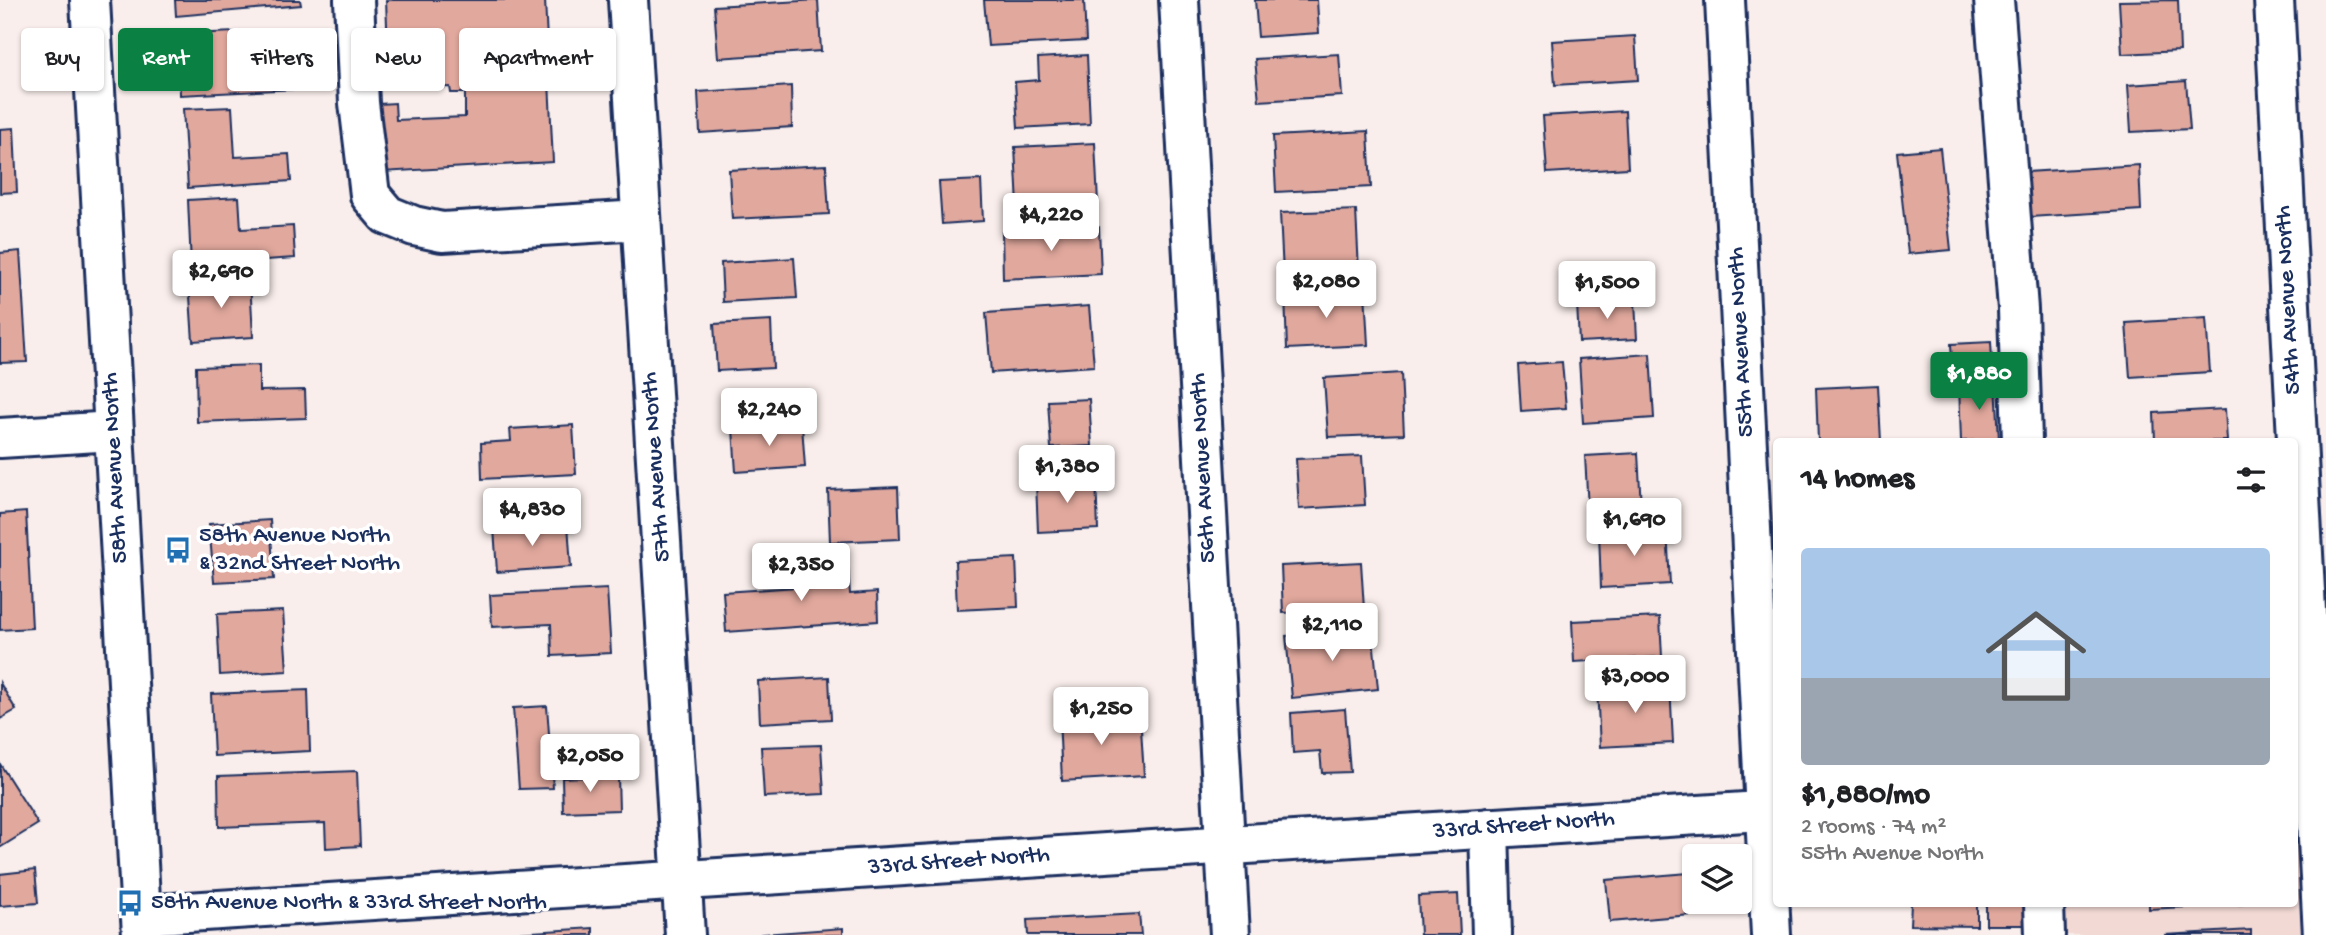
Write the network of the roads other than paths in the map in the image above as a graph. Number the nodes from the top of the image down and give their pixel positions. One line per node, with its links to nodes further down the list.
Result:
1 (90, 0): 9 (street, 58th Avenue North)
2 (354, 0): 8 (street)
3 (628, 0): 8 (street, 57th Avenue North)
4 (1179, 0): 17 (street, 56th Avenue North)
5 (1725, 0): 15 (street, 55th Avenue North)
6 (1994, 0): 11 (street)
7 (2274, 0): 12 (street, 54th Avenue North)
8 (641, 220): 18 (street, 57th Avenue North)
9 (114, 431): 10 (street); 20 (street, 58th Avenue North)
10 (0, 438)
11 (2022, 438)
12 (2295, 438)
13 (2298, 505): 14 (street, 54th Avenue North)
14 (2311, 778): 26 (street, 54th Avenue North)
15 (1770, 810): 16 (street, 33rd Street North); 24 (street, 55th Avenue North)
16 (1489, 828): 17 (street, 33rd Street North); 23 (street)
17 (1224, 844): 18 (street, 33rd Street North); 22 (street, 56th Avenue North)
18 (682, 881): 20 (street, 33rd Street North); 21 (street, 57th Avenue North)
19 (2044, 907): 25 (street)
20 (142, 925)
21 (685, 935)
22 (1230, 935)
23 (1492, 935)
24 (1771, 935)
25 (2045, 935)
26 (2323, 935)

